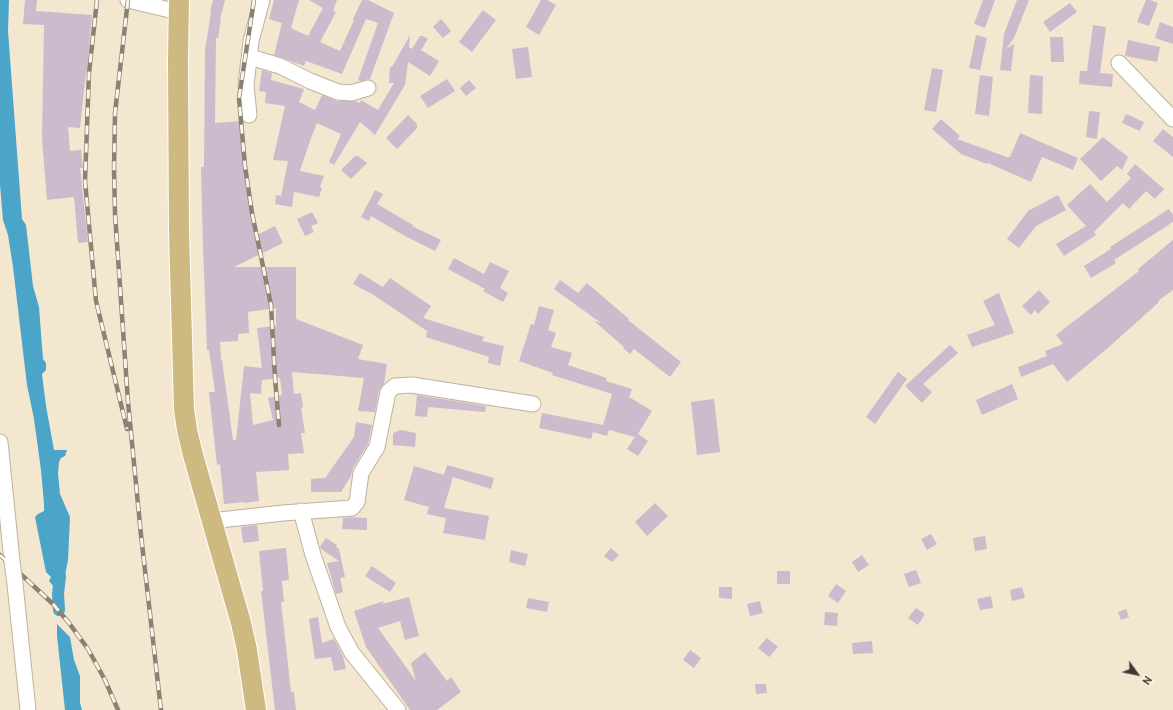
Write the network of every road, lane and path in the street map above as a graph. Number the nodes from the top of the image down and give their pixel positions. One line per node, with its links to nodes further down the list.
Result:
1 (128, 0): 3 (street)
2 (262, 0): 4 (street)
3 (179, 6): 12 (main road)
4 (250, 57): 6 (street); 7 (street)
5 (1119, 63): 8 (street)
6 (368, 88)
7 (249, 115)
8 (1173, 118)
9 (533, 404): 11 (street)
10 (0, 442): 13 (street, bridge)
11 (301, 512): 12 (street); 15 (street)
12 (212, 521): 14 (main road)
13 (28, 710)
14 (256, 710)
15 (398, 710)

